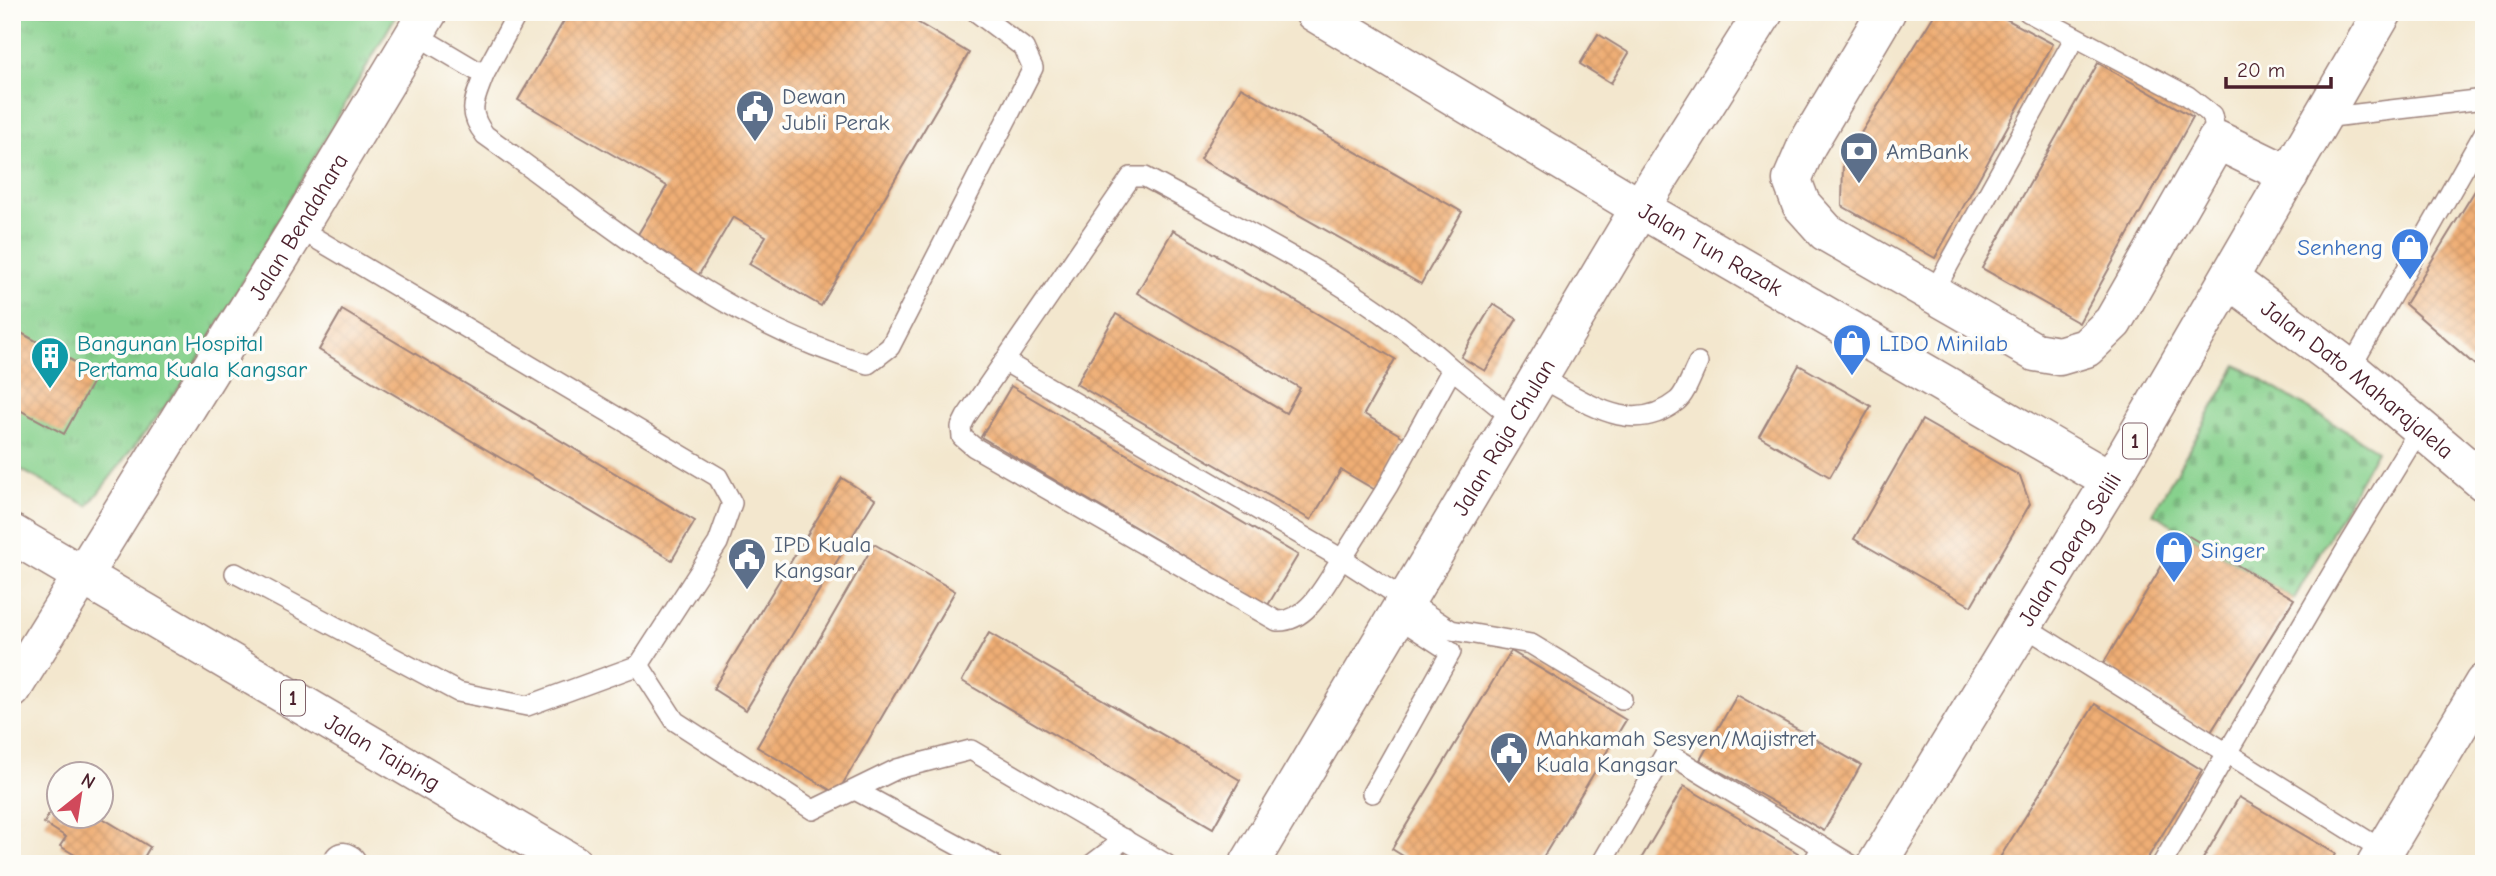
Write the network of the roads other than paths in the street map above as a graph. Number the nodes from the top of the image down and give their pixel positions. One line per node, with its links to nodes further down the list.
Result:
1 (518, 12): 10 (lane)
2 (976, 12): 10 (lane)
3 (1314, 12): 16 (main road, Jalan Tun Razak)
4 (1764, 12): 16 (main road, Jalan Raja Chulan)
5 (1886, 12): 19 (main road)
6 (2028, 12): 9 (lane)
7 (2383, 12): 12 (main road, Jalan Daeng Selili / 1)
8 (421, 23): 10 (lane); 17 (main road, Jalan Bendahara)
9 (2076, 37): 14 (lane); 19 (lane)
10 (484, 75)
11 (2484, 99): 12 (lane)
12 (2323, 118): 15 (main road, Jalan Daeng Selili / 1)
13 (2484, 133): 23 (lane)
14 (2217, 140): 15 (main road); 19 (main road)
15 (2289, 175): 18 (main road, Jalan Daeng Selili / 1)
16 (1640, 208): 24 (main road, Jalan Raja Chulan); 27 (main road, Jalan Tun Razak)
17 (298, 228): 32 (main road, Jalan Bendahara); 35 (lane)
18 (2229, 279): 23 (main road, Jalan Dato Maharajalela); 27 (main road, Jalan Daeng Selili / 1)
19 (1933, 293)
20 (1004, 361): 22 (lane); 30 (lane); 30 (lane)
21 (1698, 363): 24 (lane)
22 (1452, 369): 25 (lane); 30 (lane)
23 (2350, 369): 26 (main road, Jalan Dato Maharajalela)
24 (1539, 377): 25 (main road, Jalan Raja Chulan)
25 (1514, 419): 33 (main road, Jalan Raja Chulan)
26 (2419, 430): 28 (main road, Jalan Dato Maharajalela); 39 (lane)
27 (2111, 481): 34 (main road, Jalan Daeng Selili / 1)
28 (2484, 482)
29 (12, 534): 32 (main road, Jalan Taiping / 1)
30 (1342, 559): 33 (lane)
31 (236, 573): 35 (lane)
32 (83, 574): 37 (main road, Jalan Bendahara); 45 (main road, Jalan Taiping / 1)
33 (1401, 608): 38 (lane); 41 (lane); 49 (main road, Jalan Raja Chulan)
34 (2024, 626): 39 (lane); 52 (main road, Jalan Daeng Selili / 1)
35 (639, 664): 40 (lane)
36 (2484, 682): 44 (main road)
37 (12, 689)
38 (1622, 699)
39 (2227, 753): 44 (lane); 53 (lane)
40 (855, 790): 42 (lane); 46 (lane)
41 (1372, 793)
42 (1125, 839): 47 (lane); 48 (lane)
43 (1817, 855): 50 (lane); 51 (lane)
44 (2380, 858)
45 (573, 864)
46 (992, 864)
47 (1092, 864)
48 (1166, 864)
49 (1249, 864)
50 (1601, 864)
51 (1850, 864)
52 (1877, 864)
53 (2162, 864)

